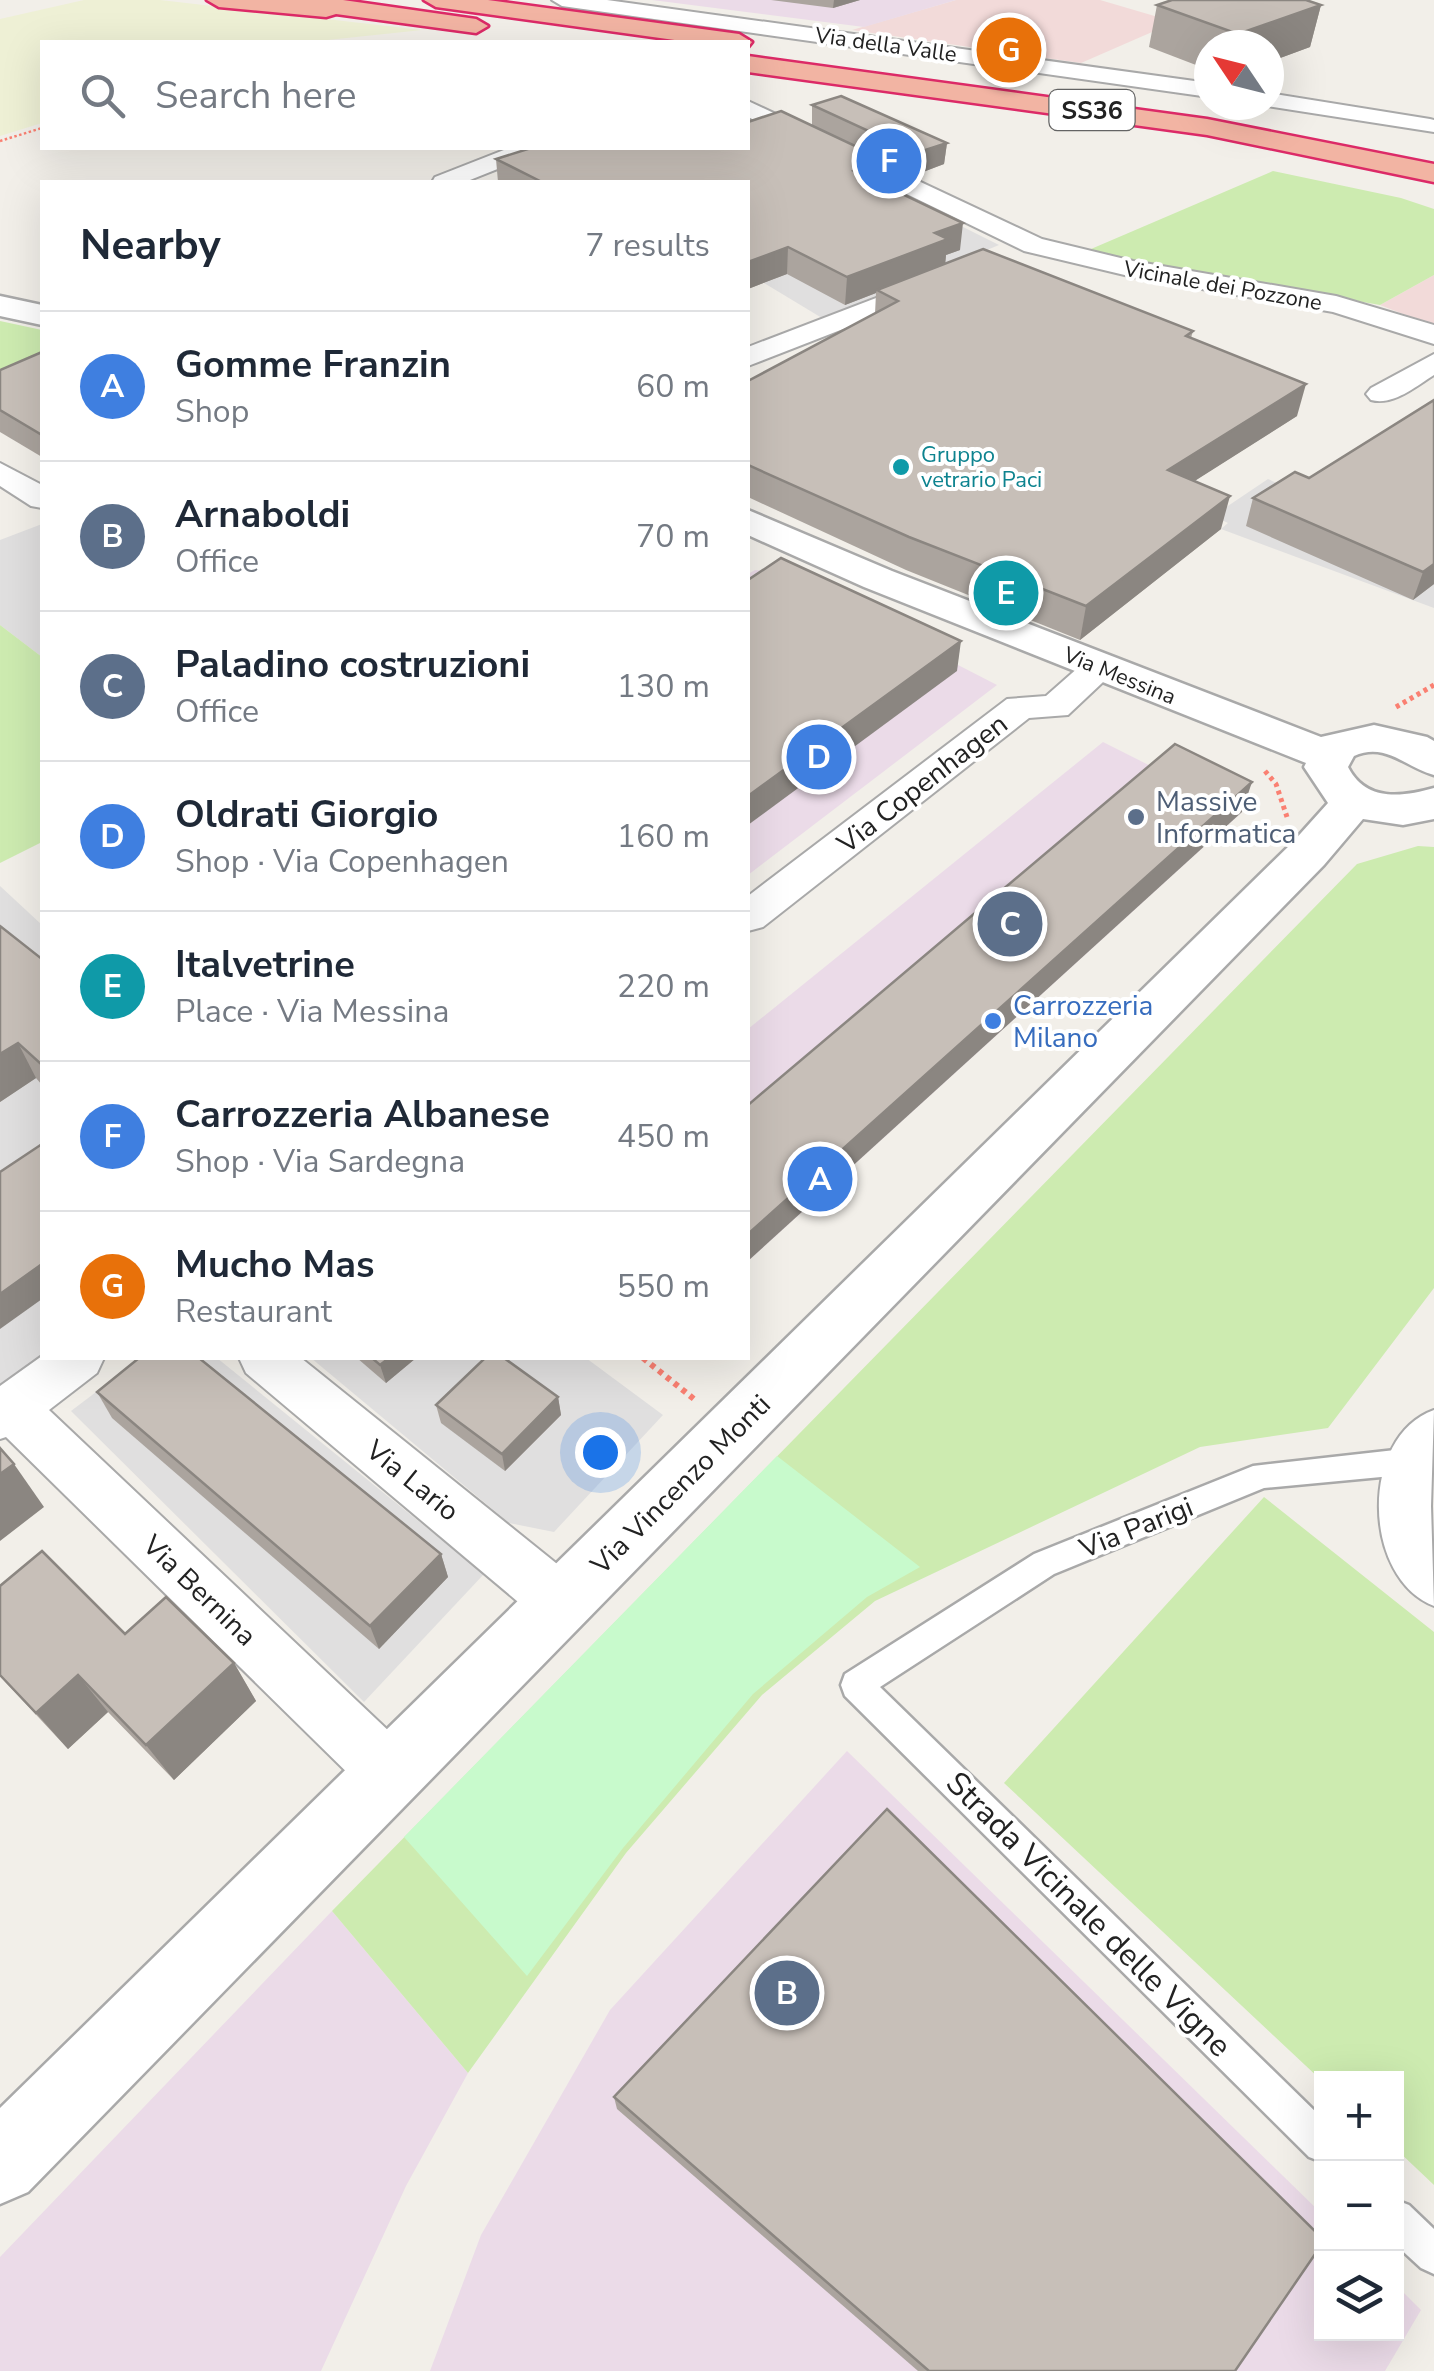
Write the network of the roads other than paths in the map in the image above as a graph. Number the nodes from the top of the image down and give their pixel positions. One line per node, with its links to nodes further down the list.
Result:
1 (220, 0): 4 (highway)
2 (291, 0): 4 (highway)
3 (562, 0): 9 (street, Via della Valle)
4 (436, 5): 5 (highway); 6 (highway)
5 (581, 40)
6 (723, 40)
7 (750, 44): 12 (highway, SS36)
8 (750, 64): 14 (highway, SS36)
9 (1194, 88)
10 (1284, 103): 12 (street)
11 (750, 109): 16 (street, Vicinale dei Pozzone)
12 (1433, 133)
13 (524, 150): 15 (street)
14 (1434, 173)
15 (449, 180)
16 (1033, 245): 17 (street); 21 (street, Vicinale dei Pozzone)
17 (997, 259)
18 (962, 273): 22 (street)
19 (0, 306): 20 (street)
20 (40, 316)
21 (1424, 330)
22 (750, 356)
23 (1434, 362): 24 (street)
24 (1381, 394)
25 (0, 472): 26 (street)
26 (33, 506)
27 (750, 524): 28 (street, Via Messina)
28 (1101, 668): 30 (street, Via Messina); 32 (street, Via Copenhagen)
29 (1416, 735): 30 (street)
30 (1342, 778): 31 (street, Via Messina); 38 (street, Via Vincenzo Monti)
31 (1434, 803)
32 (750, 915)
33 (75, 1360): 35 (street)
34 (266, 1360): 38 (street, Via Lario)
35 (6, 1412): 40 (street, Via Bernina)
36 (1424, 1447): 37 (street); 39 (lane, Via Parigi)
37 (1434, 1580)
38 (562, 1603): 40 (street, Via Vincenzo Monti)
39 (856, 1685): 41 (lane, Strada Vicinale delle Vigne)
40 (390, 1772): 42 (street, Via Vincenzo Monti)
41 (1314, 2136)
42 (0, 2164)
43 (1404, 2226): 44 (lane)
44 (1434, 2255)

